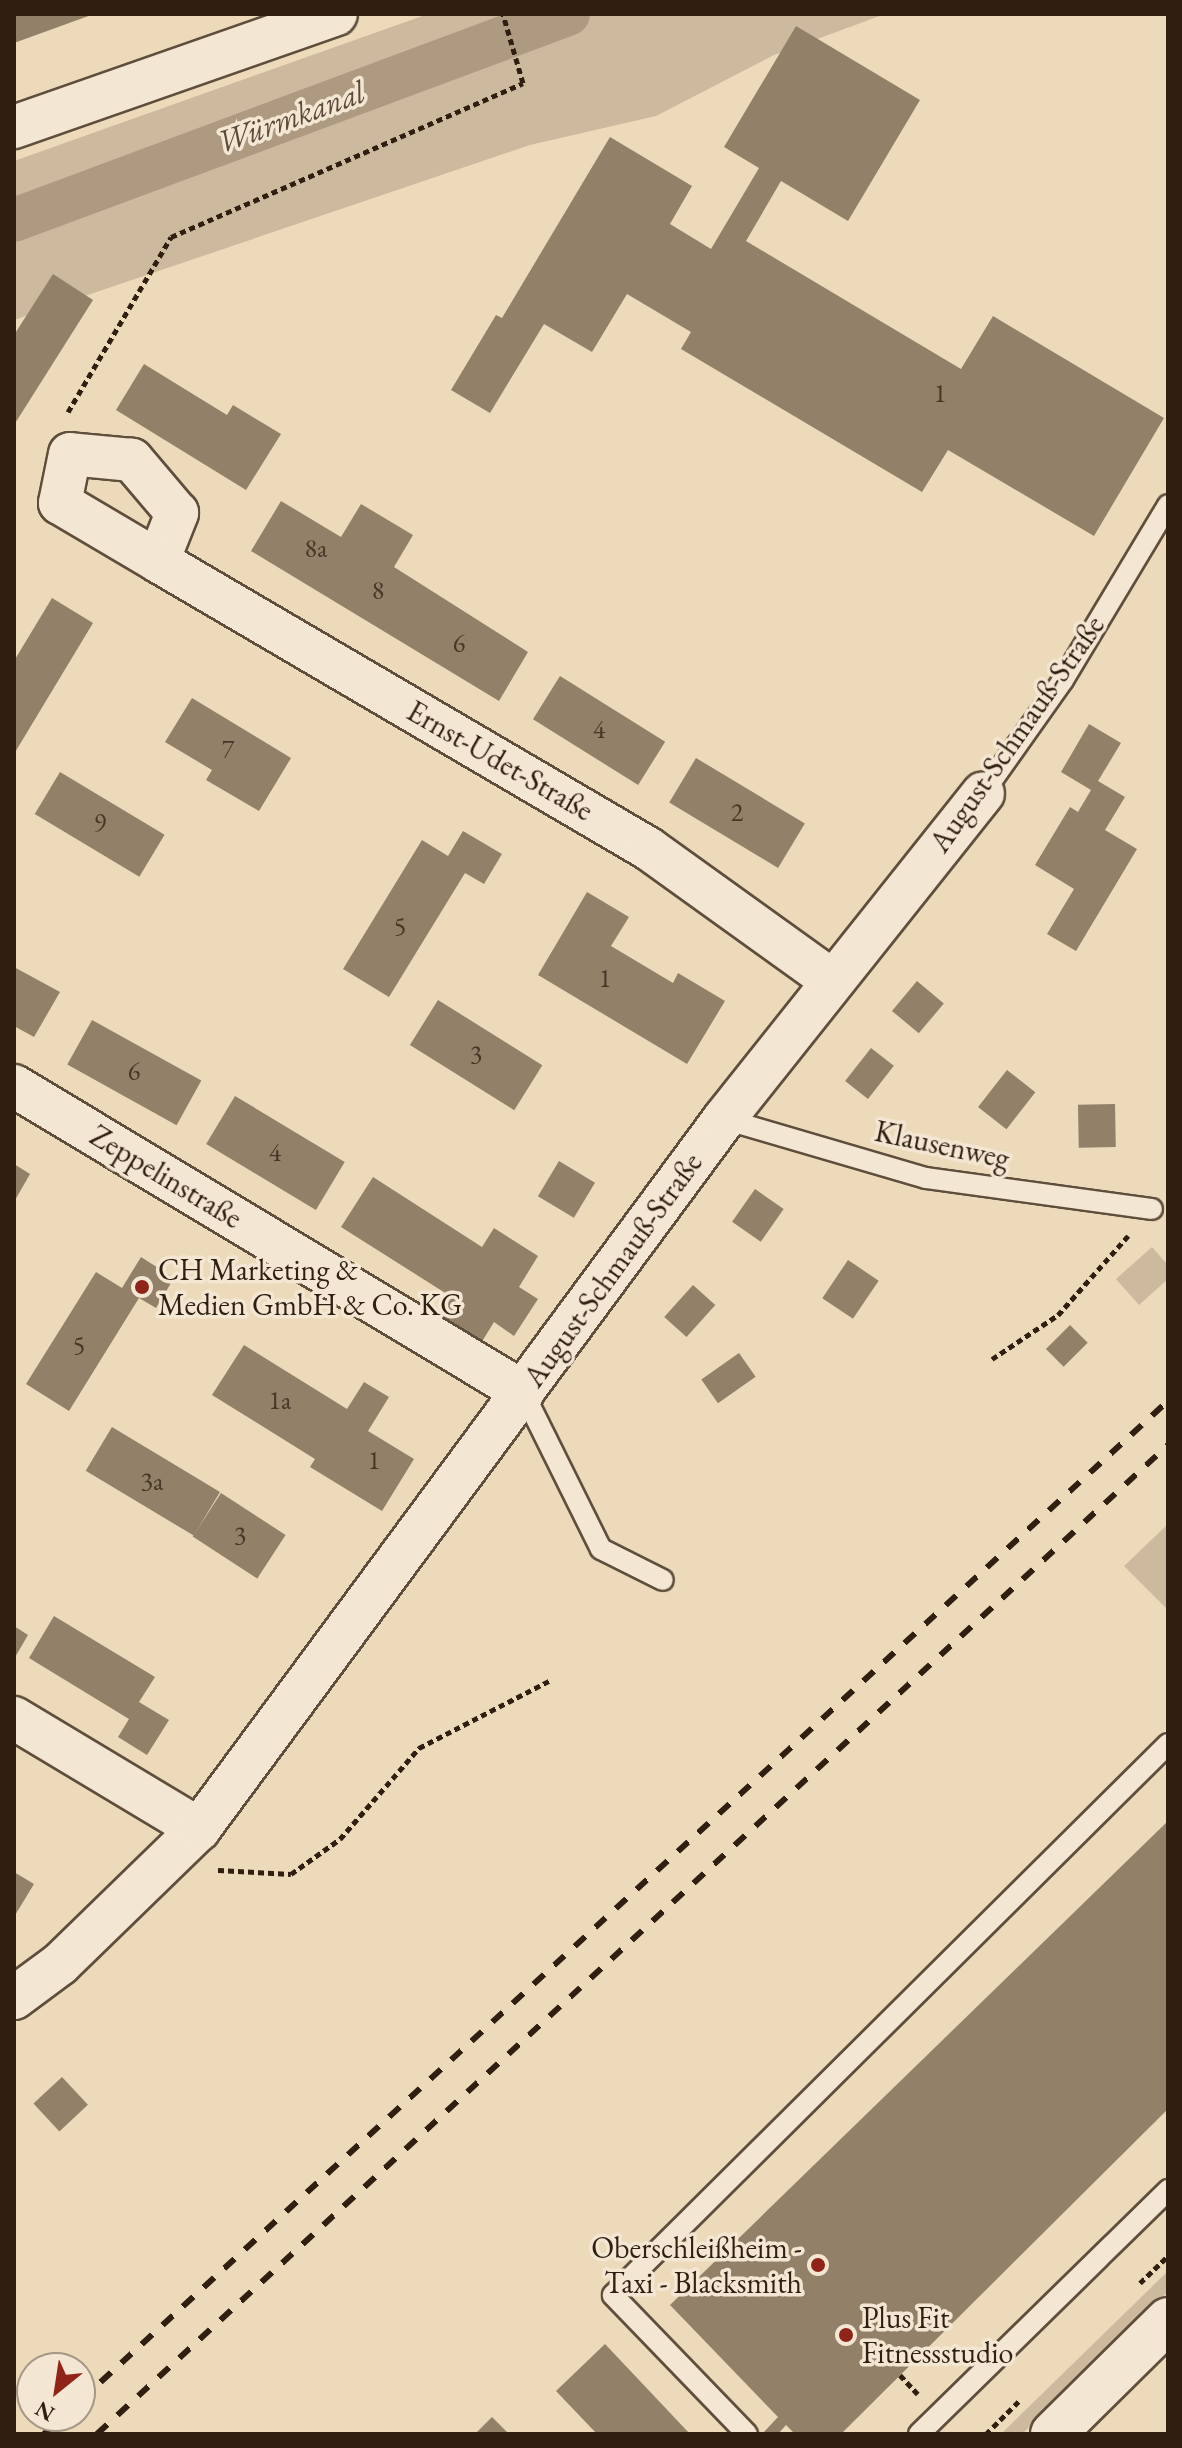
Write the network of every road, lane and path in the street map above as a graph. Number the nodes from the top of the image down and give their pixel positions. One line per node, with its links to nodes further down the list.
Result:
1 (336, 14): 3 (street)
2 (503, 14): 4 (path)
3 (14, 127)
4 (64, 420)
5 (1168, 505): 7 (lane, August-Schmauß-Straße)
6 (158, 561): 8 (street, Ernst-Udet-Straße)
7 (983, 793): 8 (street, August-Schmauß-Straße)
8 (831, 980): 10 (street, August-Schmauß-Straße)
9 (14, 1086): 13 (street, Zeppelinstraße)
10 (724, 1119): 11 (lane, Klausenweg); 13 (street, August-Schmauß-Straße)
11 (1152, 1209): 12 (path)
12 (992, 1359)
13 (523, 1392): 14 (lane); 18 (street, August-Schmauß-Straße)
14 (663, 1580)
15 (551, 1680): 19 (path)
16 (14, 1718): 18 (street)
17 (1168, 1744): 23 (lane)
18 (199, 1829): 19 (street, August-Schmauß-Straße)
19 (165, 1867): 20 (street, August-Schmauß-Straße)
20 (14, 1998)
21 (1168, 2190): 24 (lane)
22 (1168, 2320): 25 (main road)
23 (747, 2434)
24 (919, 2434)
25 (1053, 2434)

